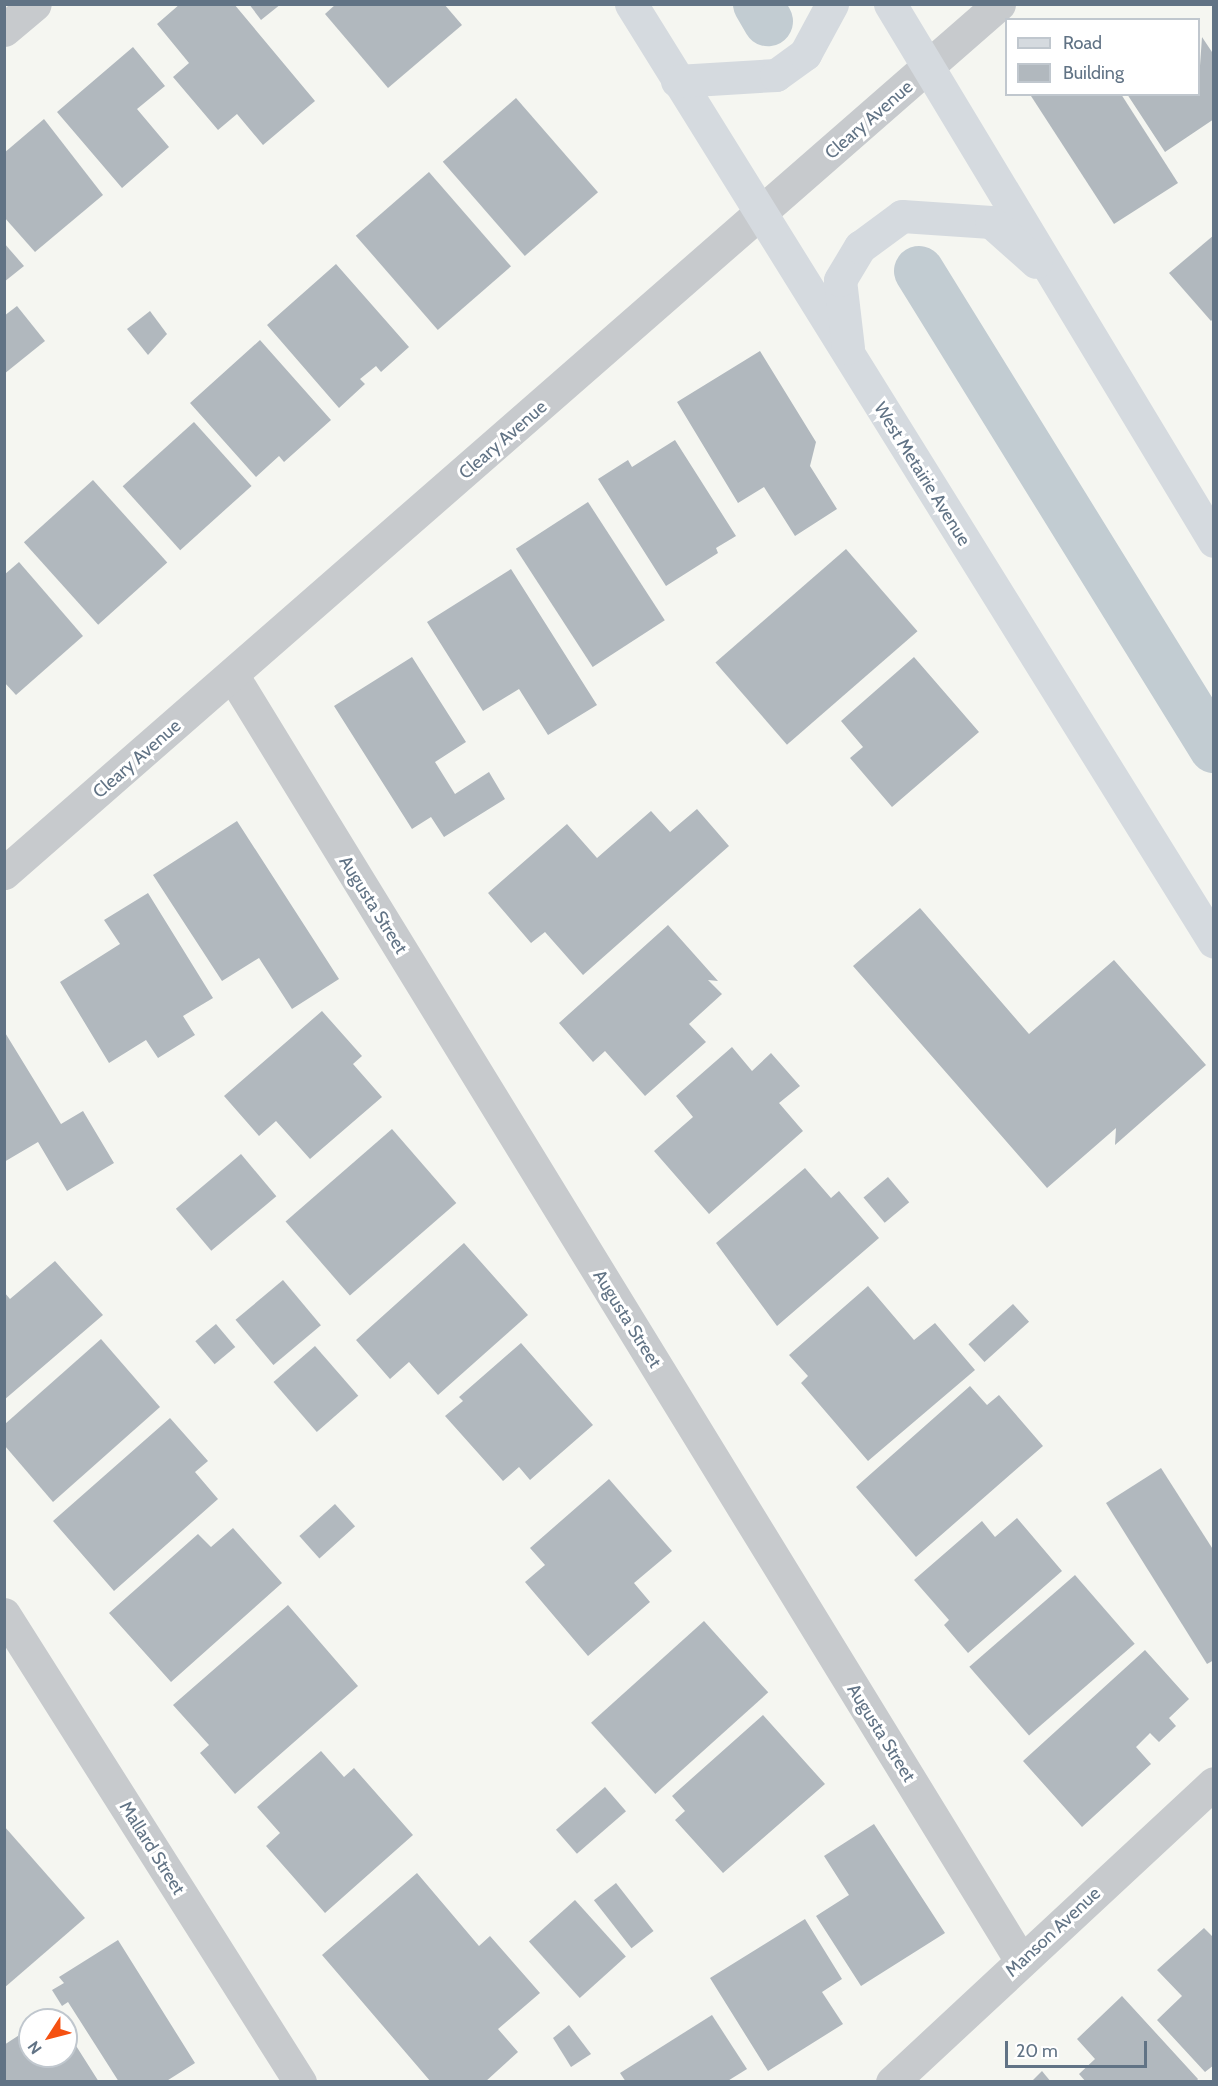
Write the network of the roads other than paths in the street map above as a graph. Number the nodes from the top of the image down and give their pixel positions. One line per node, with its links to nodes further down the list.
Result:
1 (34, 4): 6 (street)
2 (631, 4): 8 (main road, West Metairie Avenue)
3 (832, 4): 8 (main road)
4 (890, 4): 7 (main road)
5 (999, 4): 7 (street, Cleary Avenue)
6 (4, 30)
7 (930, 67): 9 (street, Cleary Avenue); 10 (main road)
8 (677, 81): 9 (main road, West Metairie Avenue)
9 (760, 215): 11 (main road, West Metairie Avenue); 13 (street, Cleary Avenue)
10 (1059, 283): 11 (main road); 12 (main road)
11 (849, 357): 15 (main road, West Metairie Avenue)
12 (1214, 541)
13 (233, 676): 14 (street, Cleary Avenue); 18 (street, Augusta Street)
14 (4, 873)
15 (1214, 942)
16 (4, 1614): 19 (street, Mallard Street)
17 (1214, 1783): 18 (street, Manson Avenue)
18 (1021, 1961): 20 (street, Manson Avenue)
19 (300, 2082)
20 (892, 2082)

